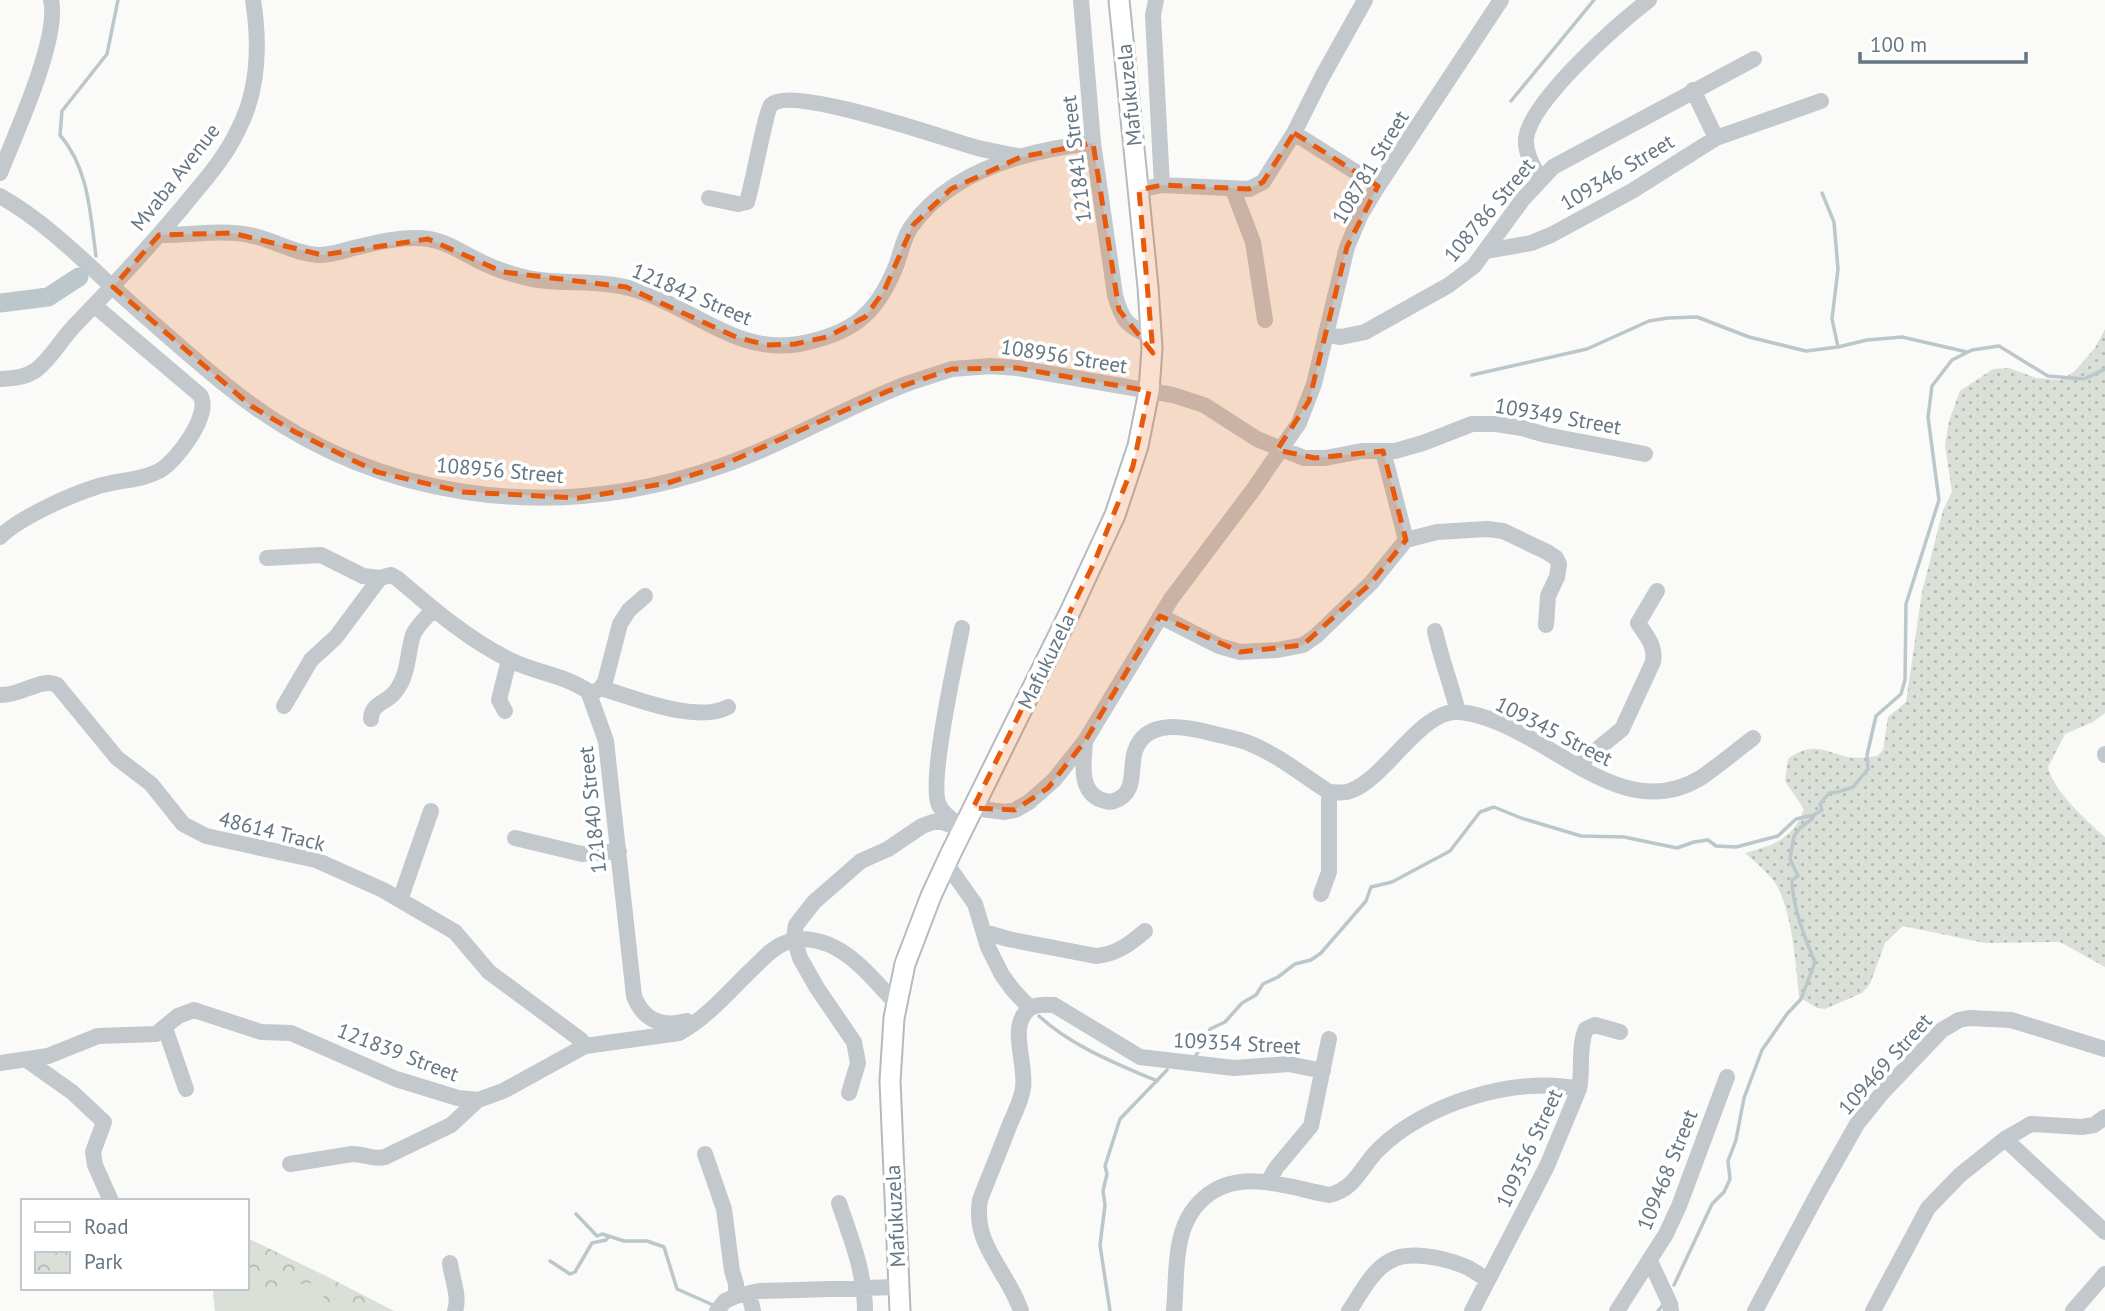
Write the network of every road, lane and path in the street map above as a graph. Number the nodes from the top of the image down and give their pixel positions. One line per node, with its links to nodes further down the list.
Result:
1 (51, 0): 16 (street)
2 (253, 0): 24 (street, Mvaba Avenue)
3 (1082, 0): 14 (street, 121841 Street)
4 (1119, 0): 20 (main road, Mafukuzela)
5 (1156, 0): 18 (street)
6 (1365, 0): 12 (street)
7 (1501, 0): 19 (street, 108781 Street)
8 (1649, 0): 17 (street)
9 (1754, 59): 10 (street, 108786 Street)
10 (1693, 90): 13 (street); 17 (street, 108786 Street)
11 (1821, 101): 13 (street, 109346 Street)
12 (1294, 133): 19 (street); 21 (street)
13 (1716, 138): 25 (street, 109346 Street)
14 (1093, 144): 15 (street, 121842 Street); 30 (street, 121841 Street)
15 (1021, 157): 23 (street); 24 (street, 121842 Street)
16 (0, 173)
17 (1540, 180): 25 (street, 108786 Street)
18 (1162, 185): 20 (street); 21 (street)
19 (1378, 186): 29 (street, 108781 Street)
20 (1139, 190): 30 (main road, Mafukuzela)
21 (1233, 190): 28 (street)
22 (0, 196): 26 (street, 108956 Street)
23 (709, 198)
24 (159, 235): 26 (street, Mvaba Avenue)
25 (1487, 251): 29 (street, 108786 Street)
26 (113, 287): 27 (street, Mvaba Avenue); 32 (street, 108956 Street)
27 (95, 306): 31 (street, Mvaba Avenue); 36 (street)
28 (1265, 320)
29 (1327, 335): 33 (street, 108781 Street)
30 (1152, 337): 32 (main road, Mafukuzela)
31 (0, 379)
32 (1149, 391): 33 (street, 109349 Street); 59 (main road, Mafukuzela)
33 (1280, 448): 34 (street, 109349 Street); 43 (street)
34 (1383, 451): 35 (street, 109349 Street); 37 (street)
35 (1645, 454)
36 (0, 537)
37 (1406, 540): 43 (street); 44 (street)
38 (267, 558): 39 (street)
39 (380, 578): 42 (street); 50 (street)
40 (1657, 591): 57 (street)
41 (645, 597): 48 (street)
42 (433, 609): 47 (street); 54 (street)
43 (1160, 616): 56 (street)
44 (1546, 625)
45 (962, 628): 61 (street)
46 (1435, 631): 53 (street)
47 (509, 660): 48 (street); 52 (street)
48 (596, 691): 51 (street); 63 (street, 121840 Street)
49 (0, 695): 66 (street, 48614 Track)
50 (284, 706)
51 (728, 707)
52 (505, 712)
53 (1458, 712): 57 (street, 109345 Street); 58 (street)
54 (371, 719)
55 (1753, 738): 57 (street, 109345 Street)
56 (1085, 741): 58 (street); 59 (street)
57 (1578, 765)
58 (1329, 792): 65 (street)
59 (972, 808): 61 (main road, Mafukuzela)
60 (431, 811): 66 (street)
61 (962, 829): 64 (main road, Mafukuzela); 69 (street)
62 (515, 838): 63 (street)
63 (619, 851): 72 (street, 121840 Street)
64 (946, 863): 68 (street); 70 (main road, Mafukuzela)
65 (1321, 894)
66 (400, 900): 76 (street, 48614 Track)
67 (1145, 931): 68 (street)
68 (984, 932): 71 (street)
69 (795, 940): 70 (street); 72 (street, 121839 Street); 84 (street)
70 (896, 1003): 98 (main road, Mafukuzela)
71 (1030, 1008): 80 (street, 109354 Street); 106 (street)
72 (702, 1016): 76 (street, 121839 Street)
73 (165, 1028): 78 (street, 121839 Street); 82 (street); 85 (street, 121839 Street)
74 (1620, 1031): 83 (street, 109356 Street)
75 (1329, 1039): 80 (street)
76 (585, 1046): 85 (street, 121839 Street)
77 (2105, 1049): 112 (street, 109469 Street)
78 (28, 1061): 79 (street, 121839 Street); 91 (street)
79 (0, 1063)
80 (1323, 1071): 90 (street)
81 (1727, 1077): 94 (street, 109468 Street)
82 (186, 1089)
83 (1579, 1090): 90 (street); 97 (street, 109356 Street)
84 (849, 1093)
85 (478, 1101): 89 (street)
86 (2105, 1117): 87 (street)
87 (2005, 1139): 93 (street); 113 (street)
88 (705, 1154): 100 (street)
89 (290, 1164)
90 (1269, 1182): 107 (street)
91 (110, 1199)
92 (839, 1203): 99 (street)
93 (2105, 1232)
94 (1650, 1261): 110 (street, 109468 Street); 111 (street)
95 (450, 1263): 101 (street)
96 (2105, 1274): 114 (street)
97 (1487, 1280): 108 (street); 109 (street, 109356 Street)
98 (898, 1287): 99 (street); 105 (main road, Mafukuzela)
99 (865, 1288): 100 (street); 104 (street)
100 (743, 1294): 102 (street); 103 (street)
101 (460, 1309)
102 (717, 1311)
103 (753, 1311)
104 (865, 1311)
105 (900, 1311)
106 (1021, 1311)
107 (1174, 1311)
108 (1349, 1311)
109 (1472, 1311)
110 (1617, 1311)
111 (1671, 1311)
112 (1755, 1311)
113 (1873, 1311)
114 (2073, 1311)

